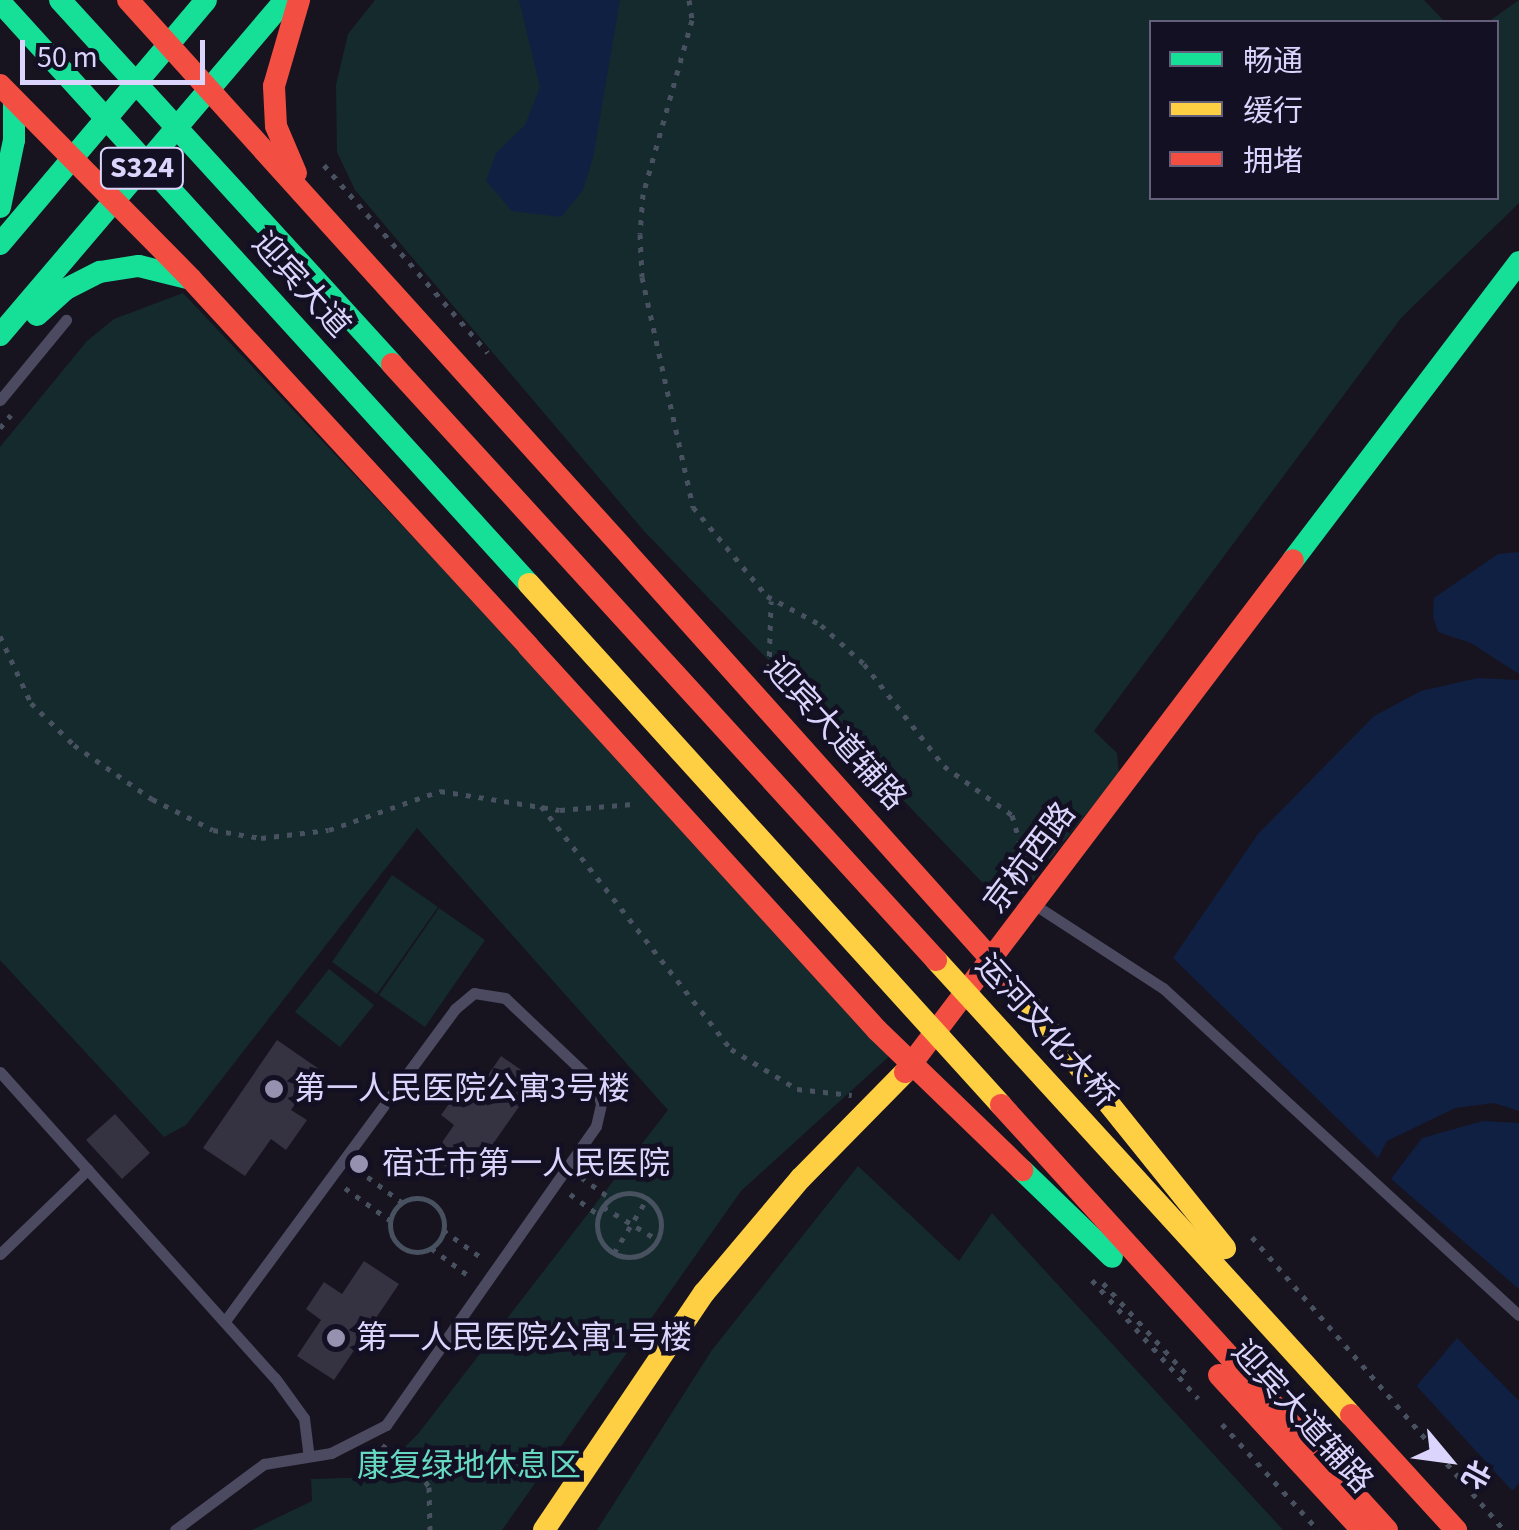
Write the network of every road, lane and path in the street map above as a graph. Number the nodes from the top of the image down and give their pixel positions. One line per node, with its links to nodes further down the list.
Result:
1 (60, 0): 24 (main road, 迎宾大道, bridge)
2 (128, 0): 8 (main road, 迎宾大道辅路)
3 (206, 0): 8 (main road, S324)
4 (285, 0): 9 (main road, S324)
5 (299, 0): 14 (main road)
6 (689, 0): 25 (path)
7 (0, 2): 63 (main road, 迎宾大道, bridge)
8 (168, 45): 9 (main road, 迎宾大道辅路); 12 (main road, S324)
9 (208, 90): 13 (main road, S324); 14 (main road, 迎宾大道辅路)
10 (7, 94): 12 (main road, 迎宾大道辅路); 15 (main road)
11 (312, 152): 22 (path)
12 (72, 160): 13 (main road, 迎宾大道辅路); 16 (main road, S324)
13 (114, 202): 18 (main road, 迎宾大道辅路); 20 (main road, S324)
14 (311, 204): 65 (main road, 迎宾大道辅路, bridge)
15 (0, 207)
16 (0, 244)
17 (1519, 262): 30 (main road, 京杭西路)
18 (191, 279): 21 (main road); 62 (main road, 迎宾大道辅路, bridge)
19 (66, 320): 23 (lane)
20 (0, 336)
21 (0, 348)
22 (498, 364)
23 (0, 400)
24 (588, 576): 64 (main road, 运河文化大桥, bridge)
25 (771, 599): 27 (path); 30 (path)
26 (0, 636): 29 (path)
27 (766, 682)
28 (639, 804): 29 (path)
29 (540, 806): 32 (path)
30 (1035, 906): 32 (main road, 京杭西路); 52 (lane)
31 (0, 1072): 35 (lane)
32 (884, 1100): 60 (main road, 京杭西路)
33 (346, 1161): 34 (lane); 36 (lane); 40 (path)
34 (568, 1166): 37 (lane); 39 (path)
35 (88, 1169): 48 (lane); 53 (lane)
36 (333, 1180): 42 (path); 53 (lane)
37 (556, 1184): 41 (path); 49 (lane)
38 (647, 1198): 39 (path); 43 (path); 45 (path)
39 (610, 1199): 41 (path)
40 (403, 1203): 42 (path); 44 (path)
41 (601, 1211): 43 (path); 47 (path)
42 (391, 1221): 46 (path)
43 (632, 1224): 45 (path); 47 (path)
44 (443, 1230): 46 (path); 49 (path)
45 (658, 1240): 47 (path)
46 (431, 1248): 51 (path)
47 (614, 1253)
48 (0, 1254)
49 (496, 1268): 51 (lane)
50 (1085, 1272): 54 (path)
51 (483, 1286): 56 (lane)
52 (1519, 1315)
53 (226, 1320): 57 (lane)
54 (1201, 1401)
55 (1214, 1415): 61 (path)
56 (371, 1436): 57 (lane); 59 (path)
57 (310, 1456): 58 (lane)
58 (175, 1530)
59 (430, 1530)
60 (544, 1530)
61 (1318, 1530)
62 (1362, 1530)
63 (1388, 1530)
64 (1456, 1530)
65 (1472, 1530)

